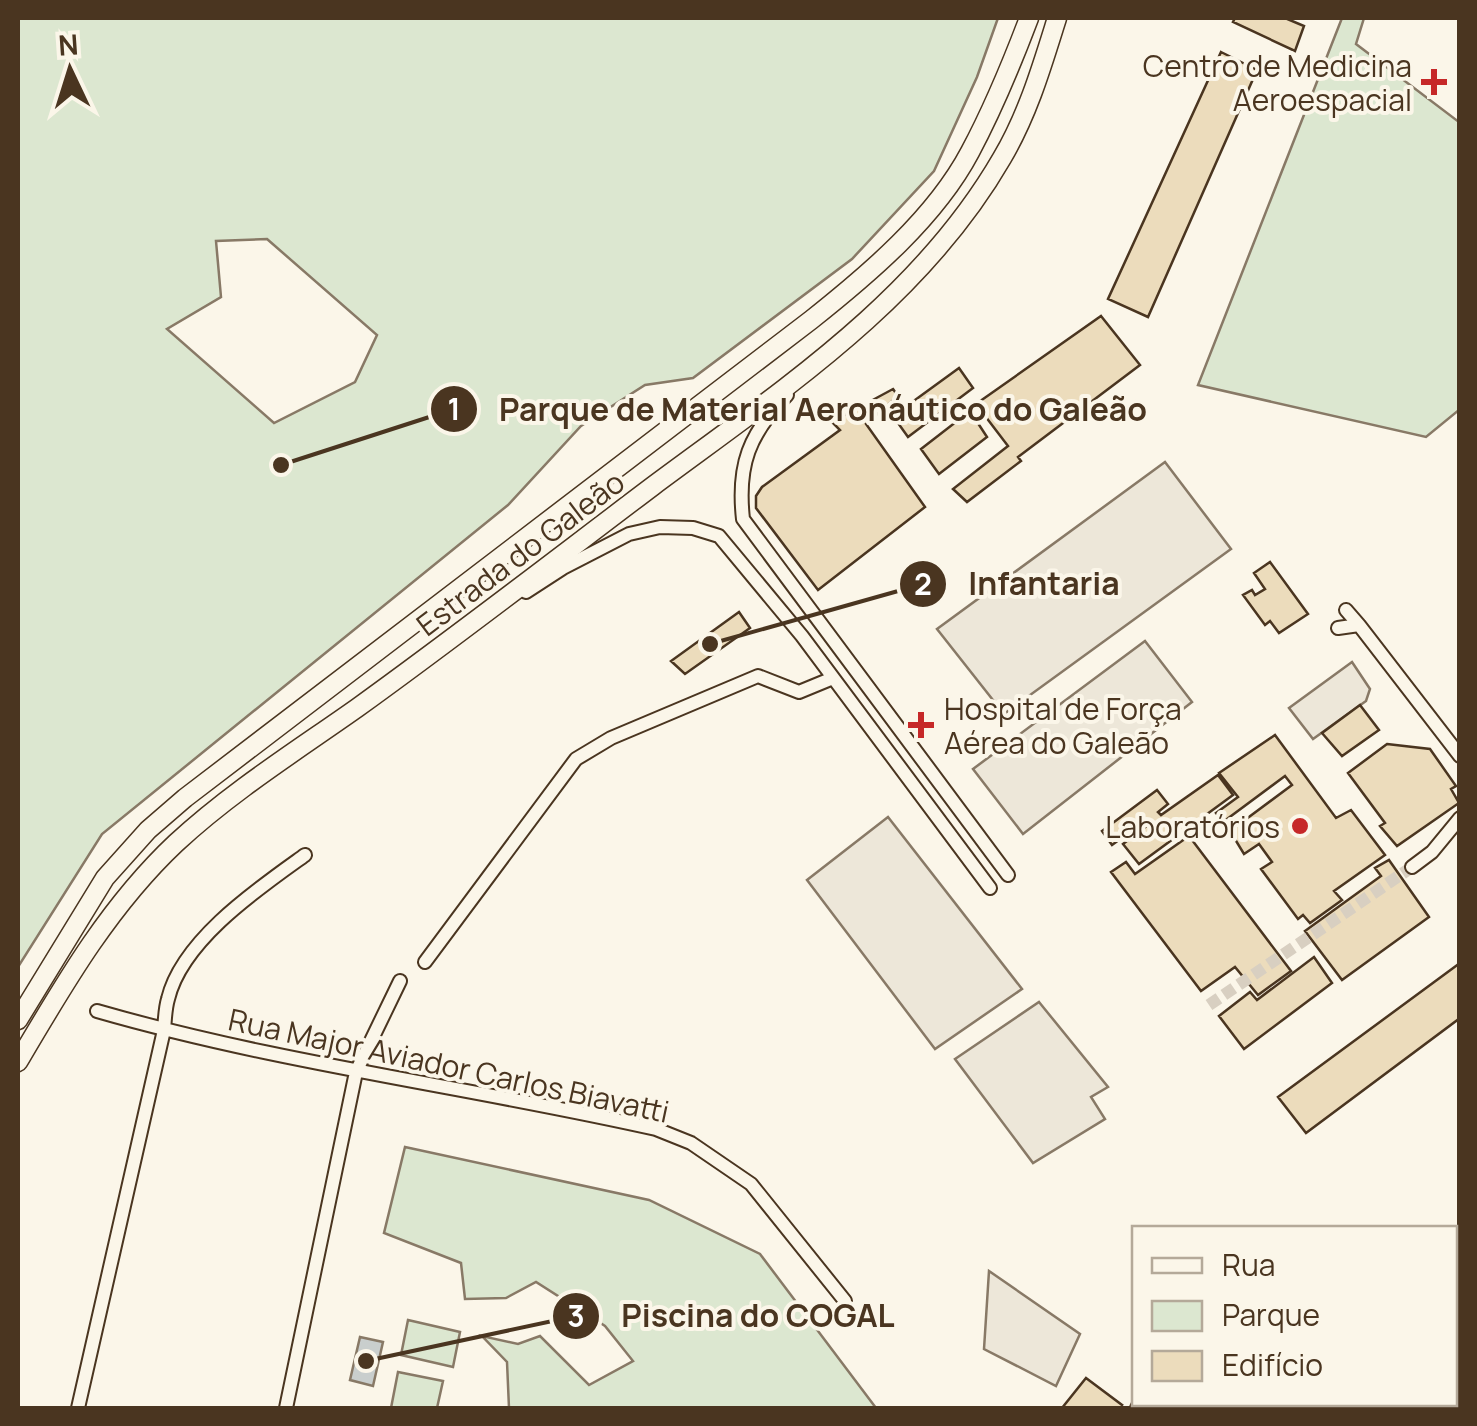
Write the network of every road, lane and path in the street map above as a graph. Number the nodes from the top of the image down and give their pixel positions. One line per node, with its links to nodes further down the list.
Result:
1 (1029, 18): 18 (main road, Estrada do Galeão)
2 (1056, 18): 3 (main road, Estrada do Galeão)
3 (823, 358): 7 (main road, Estrada do Galeão); 13 (street)
4 (1346, 610): 5 (street)
5 (1358, 625): 6 (street); 9 (street)
6 (1338, 628)
7 (432, 654): 8 (street); 20 (main road, Estrada do Galeão)
8 (833, 678): 14 (street); 15 (street)
9 (1460, 756)
10 (1460, 818): 12 (street)
11 (305, 854): 19 (street)
12 (1412, 867)
13 (1008, 875)
14 (990, 888)
15 (425, 962)
16 (400, 981): 21 (street)
17 (97, 1011): 19 (street, Rua Major Aviador Carlos Biavatti)
18 (18, 1020)
19 (164, 1030): 21 (street, Rua Major Aviador Carlos Biavatti); 23 (street)
20 (18, 1062)
21 (356, 1072): 22 (street, Rua Major Aviador Carlos Biavatti); 24 (street)
22 (845, 1301)
23 (78, 1408)
24 (286, 1408)

